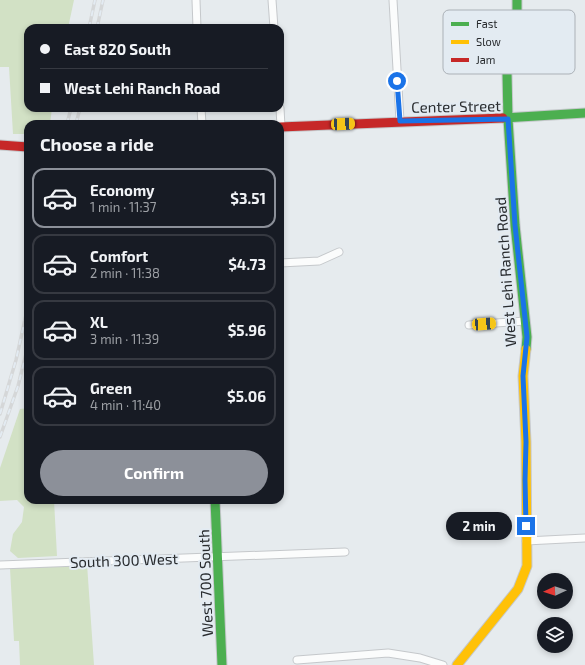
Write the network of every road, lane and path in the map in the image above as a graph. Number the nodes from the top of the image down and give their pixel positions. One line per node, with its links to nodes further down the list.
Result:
1 (196, 0): 4 (street)
2 (272, 0): 5 (street)
3 (393, 0): 9 (street)
4 (197, 24)
5 (274, 24)
6 (507, 74): 8 (street, West Lehi Ranch Road)
7 (585, 113): 8 (street, Center Street)
8 (508, 119): 9 (street, Center Street); 16 (street, West Lehi Ranch Road)
9 (400, 121): 10 (street, Center Street)
10 (284, 127)
11 (24, 142): 12 (street)
12 (3, 145): 13 (street)
13 (24, 147)
14 (339, 252): 15 (street)
15 (284, 263)
16 (525, 321): 17 (street); 20 (street, West Lehi Ranch Road)
17 (469, 325)
18 (215, 504): 22 (street, West 700 South)
19 (585, 538): 20 (street)
20 (526, 541): 27 (street, West Lehi Ranch Road)
21 (345, 552): 22 (street, South 300 West)
22 (218, 556): 23 (street, South 300 West); 25 (street, West 700 South)
23 (0, 565)
24 (297, 660): 26 (street)
25 (222, 665)
26 (443, 665)
27 (457, 665)

